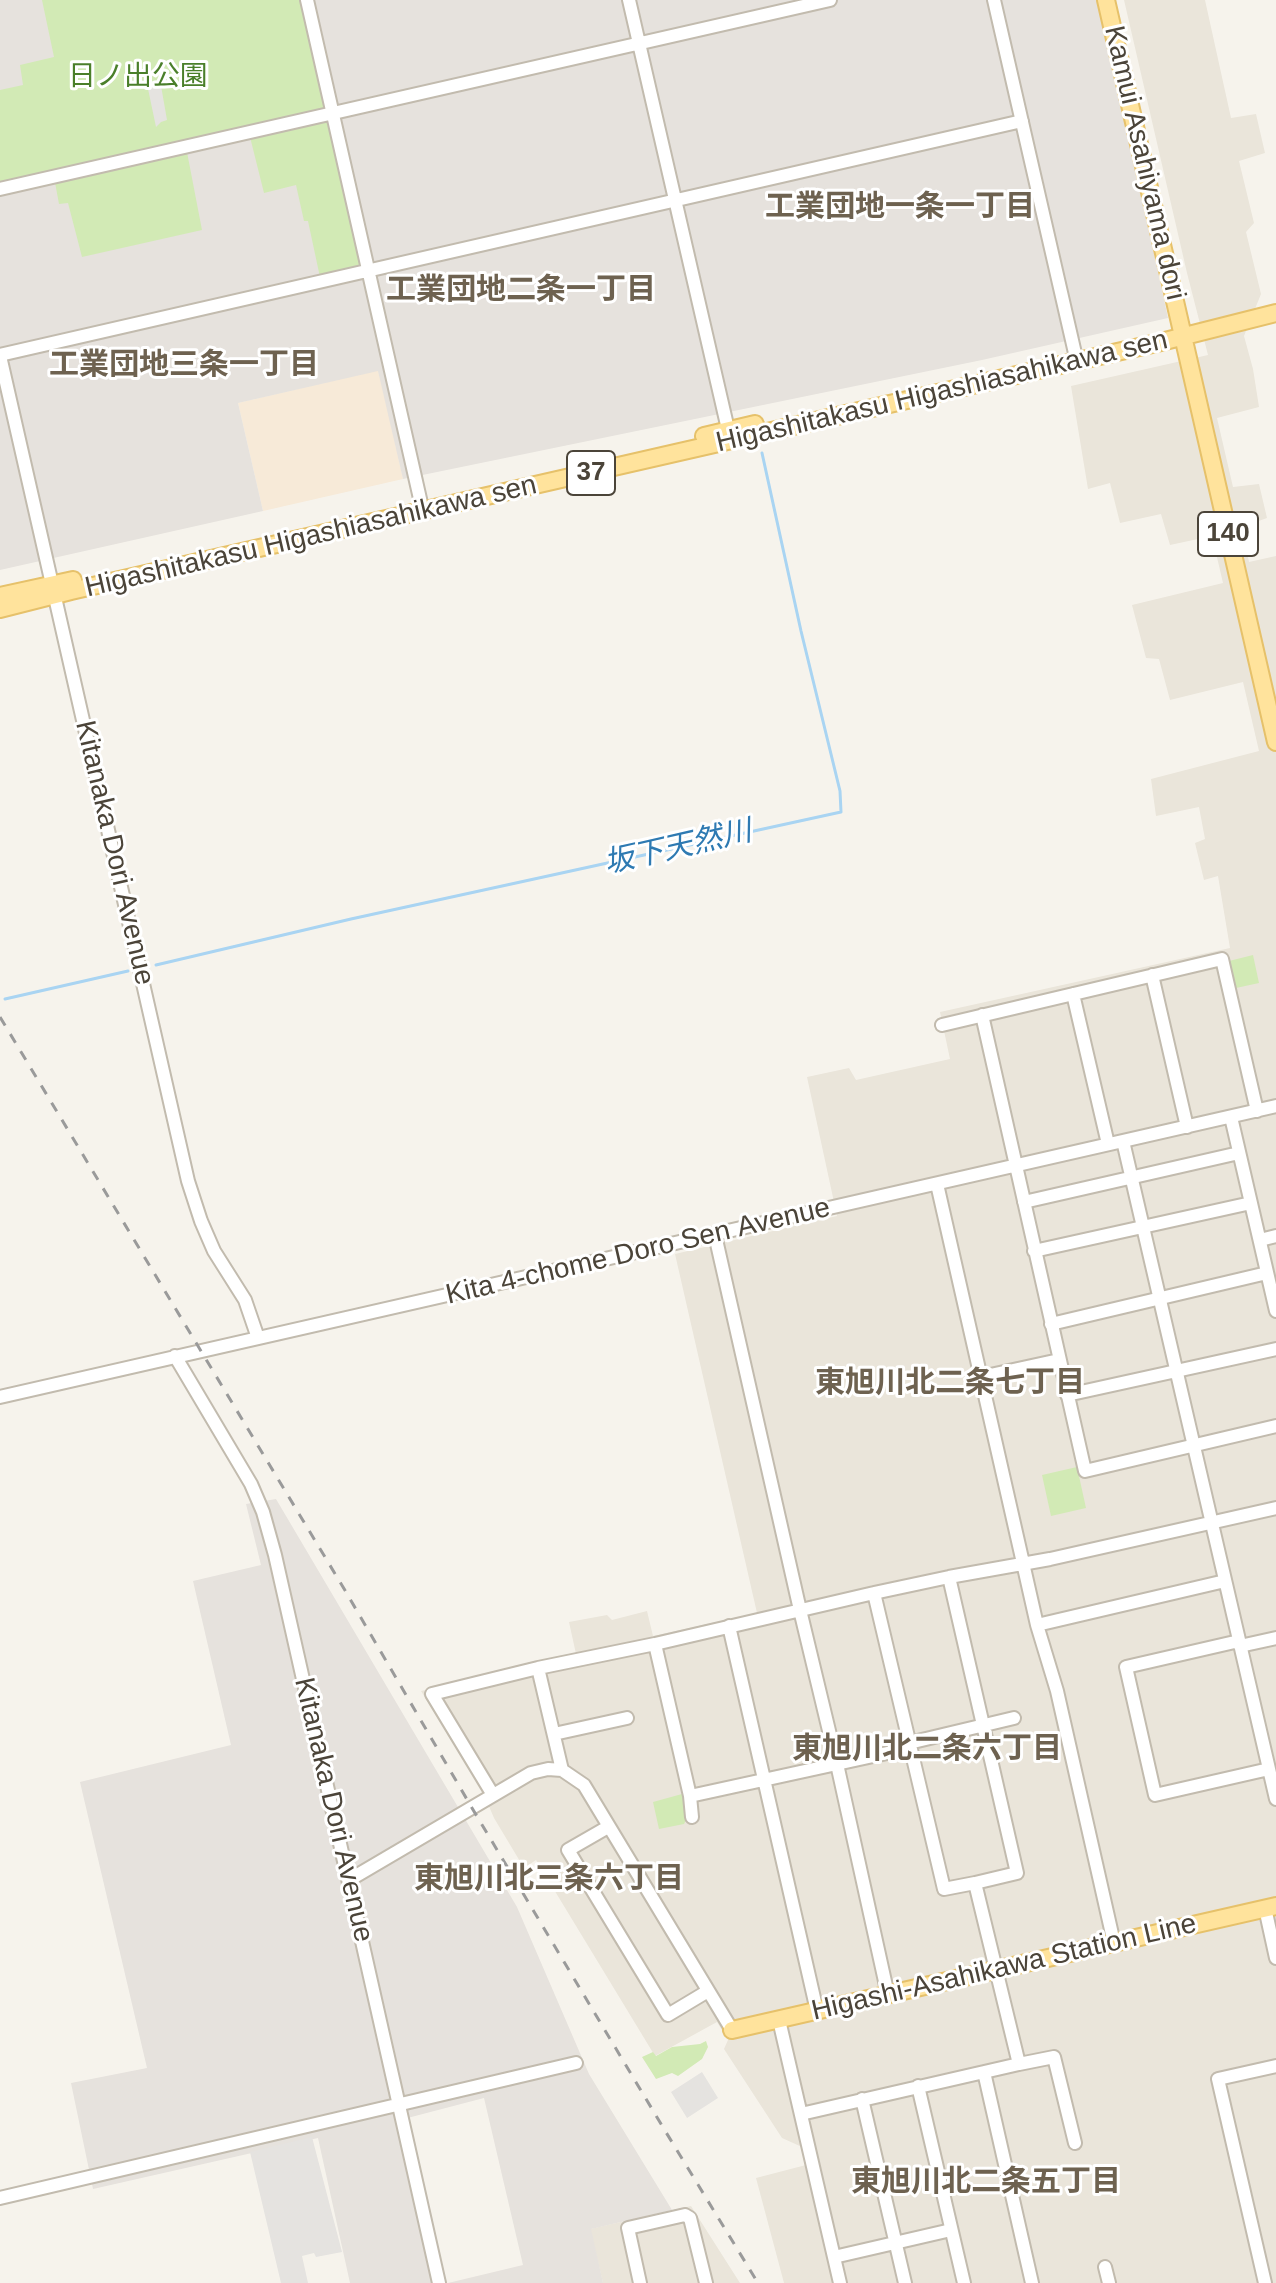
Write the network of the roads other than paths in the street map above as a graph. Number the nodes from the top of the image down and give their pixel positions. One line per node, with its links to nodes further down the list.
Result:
1 (307, 0): 7 (street)
2 (629, 0): 6 (street)
3 (830, 0): 6 (street)
4 (994, 0): 8 (street)
5 (1106, 0): 13 (main road, Kamui Asahiyama dori)
6 (639, 44): 7 (street); 10 (street)
7 (333, 113): 9 (street); 11 (street)
8 (1022, 121): 10 (street); 15 (street)
9 (0, 189)
10 (676, 200): 11 (street); 16 (street)
11 (368, 271): 14 (street); 17 (street)
12 (1276, 312): 13 (main road, 37)
13 (1182, 332): 15 (main road, Higashitakasu Higashiasahikawa sen / 37); 21 (main road, 140)
14 (0, 355): 18 (street, Kitanaka Dori Avenue)
15 (1076, 356): 16 (main road, Higashitakasu Higashiasahikawa sen / 37)
16 (729, 436): 17 (main road, Higashitakasu Higashiasahikawa sen / 37)
17 (422, 506): 18 (main road, Higashitakasu Higashiasahikawa sen / 37)
18 (54, 590): 19 (main road, Higashitakasu Higashiasahikawa sen / 37); 20 (main road, Higashitakasu Higashiasahikawa sen / 37); 47 (street, Kitanaka Dori Avenue)
19 (0, 596)
20 (0, 609)
21 (1276, 742)
22 (1152, 975): 23 (street); 27 (street); 29 (street)
23 (1073, 994): 24 (street); 31 (street)
24 (982, 1015): 25 (street); 33 (street)
25 (942, 1025)
26 (1276, 1106): 27 (street, Kita 4-chome Doro Sen Avenue)
27 (1257, 1111): 28 (street, Kita 4-chome Doro Sen Avenue)
28 (1231, 1117): 29 (street, Kita 4-chome Doro Sen Avenue); 32 (street)
29 (1187, 1127): 30 (street, Kita 4-chome Doro Sen Avenue)
30 (1123, 1141): 31 (street, Kita 4-chome Doro Sen Avenue); 34 (street)
31 (1108, 1144): 33 (street, Kita 4-chome Doro Sen Avenue)
32 (1239, 1153): 34 (street); 37 (street)
33 (1017, 1166): 35 (street, Kita 4-chome Doro Sen Avenue); 36 (street)
34 (1133, 1179): 36 (street); 38 (street)
35 (937, 1184): 39 (street, Kita 4-chome Doro Sen Avenue); 52 (street)
36 (1024, 1202): 42 (street)
37 (1251, 1203): 38 (street); 41 (street)
38 (1144, 1228): 42 (street); 44 (street)
39 (715, 1235): 47 (street, Kita 4-chome Doro Sen Avenue); 63 (street)
40 (1276, 1236): 41 (street)
41 (1260, 1240): 43 (street)
42 (1034, 1251): 46 (street)
43 (1267, 1273): 44 (street); 45 (street)
44 (1160, 1298): 46 (street); 51 (street)
45 (1276, 1311)
46 (1051, 1324): 50 (street)
47 (258, 1338): 49 (street, Kita 4-chome Doro Sen Avenue)
48 (1276, 1349): 51 (street)
49 (175, 1356): 54 (street, Kita 4-chome Doro Sen Avenue); 84 (street, Kitanaka Dori Avenue)
50 (1059, 1360): 52 (street); 53 (street)
51 (1176, 1372): 53 (street); 56 (street)
52 (981, 1377): 59 (street)
53 (1067, 1395): 56 (street)
54 (0, 1397)
55 (1276, 1426): 56 (street)
56 (1194, 1445): 58 (street)
57 (1276, 1508): 58 (street)
58 (1212, 1523): 59 (street); 61 (street)
59 (1023, 1563): 60 (street); 64 (street)
60 (949, 1577): 62 (street); 72 (street)
61 (1225, 1581): 64 (street); 68 (street)
62 (874, 1593): 63 (street); 74 (street)
63 (800, 1610): 65 (street); 75 (street)
64 (1037, 1625): 87 (street)
65 (729, 1626): 67 (street); 78 (street)
66 (1276, 1638): 68 (street)
67 (655, 1644): 69 (street); 80 (street)
68 (1240, 1644): 77 (street); 77 (street)
69 (538, 1668): 73 (street); 79 (street)
70 (627, 1718): 73 (street)
71 (1014, 1718): 72 (street)
72 (983, 1725): 74 (street); 85 (street)
73 (554, 1734): 76 (street)
74 (910, 1746): 75 (street); 85 (street)
75 (837, 1764): 78 (street); 91 (street)
76 (562, 1770): 79 (street); 83 (street)
77 (1272, 1774): 81 (street)
78 (763, 1780): 80 (street); 92 (street)
79 (493, 1795): 84 (street)
80 (690, 1796): 82 (street)
81 (1276, 1799)
82 (692, 1817)
83 (608, 1827): 90 (street); 90 (street)
84 (349, 1880): 101 (street, Kitanaka Dori Avenue)
85 (975, 1883): 89 (street)
86 (1270, 1907): 87 (main road, Higashi-Asahikawa Station Line); 88 (street)
87 (1114, 1943): 89 (main road, Higashi-Asahikawa Station Line)
88 (1276, 1958)
89 (995, 1970): 91 (main road, Higashi-Asahikawa Station Line); 96 (street)
90 (708, 1991): 94 (street)
91 (888, 1995): 92 (main road, Higashi-Asahikawa Station Line)
92 (817, 2011): 93 (main road, Higashi-Asahikawa Station Line)
93 (779, 2020): 94 (main road, Higashi-Asahikawa Station Line); 102 (street)
94 (732, 2030)
95 (576, 2063): 101 (street)
96 (1019, 2064): 98 (street); 103 (street)
97 (1276, 2066): 117 (street)
98 (984, 2072): 99 (street); 115 (street)
99 (918, 2086): 100 (street); 105 (street)
100 (862, 2099): 102 (street); 106 (street)
101 (399, 2105): 104 (street); 109 (street, Kitanaka Dori Avenue)
102 (801, 2114): 107 (street)
103 (1075, 2143)
104 (0, 2198)
105 (951, 2230): 106 (street); 114 (street)
106 (896, 2243): 107 (street); 113 (street)
107 (834, 2257): 112 (street)
108 (1105, 2267): 116 (street)
109 (439, 2283)
110 (640, 2283): 111 (street)
111 (706, 2283)
112 (840, 2283)
113 (905, 2283)
114 (964, 2283)
115 (1032, 2283)
116 (1109, 2283)
117 (1265, 2283)

